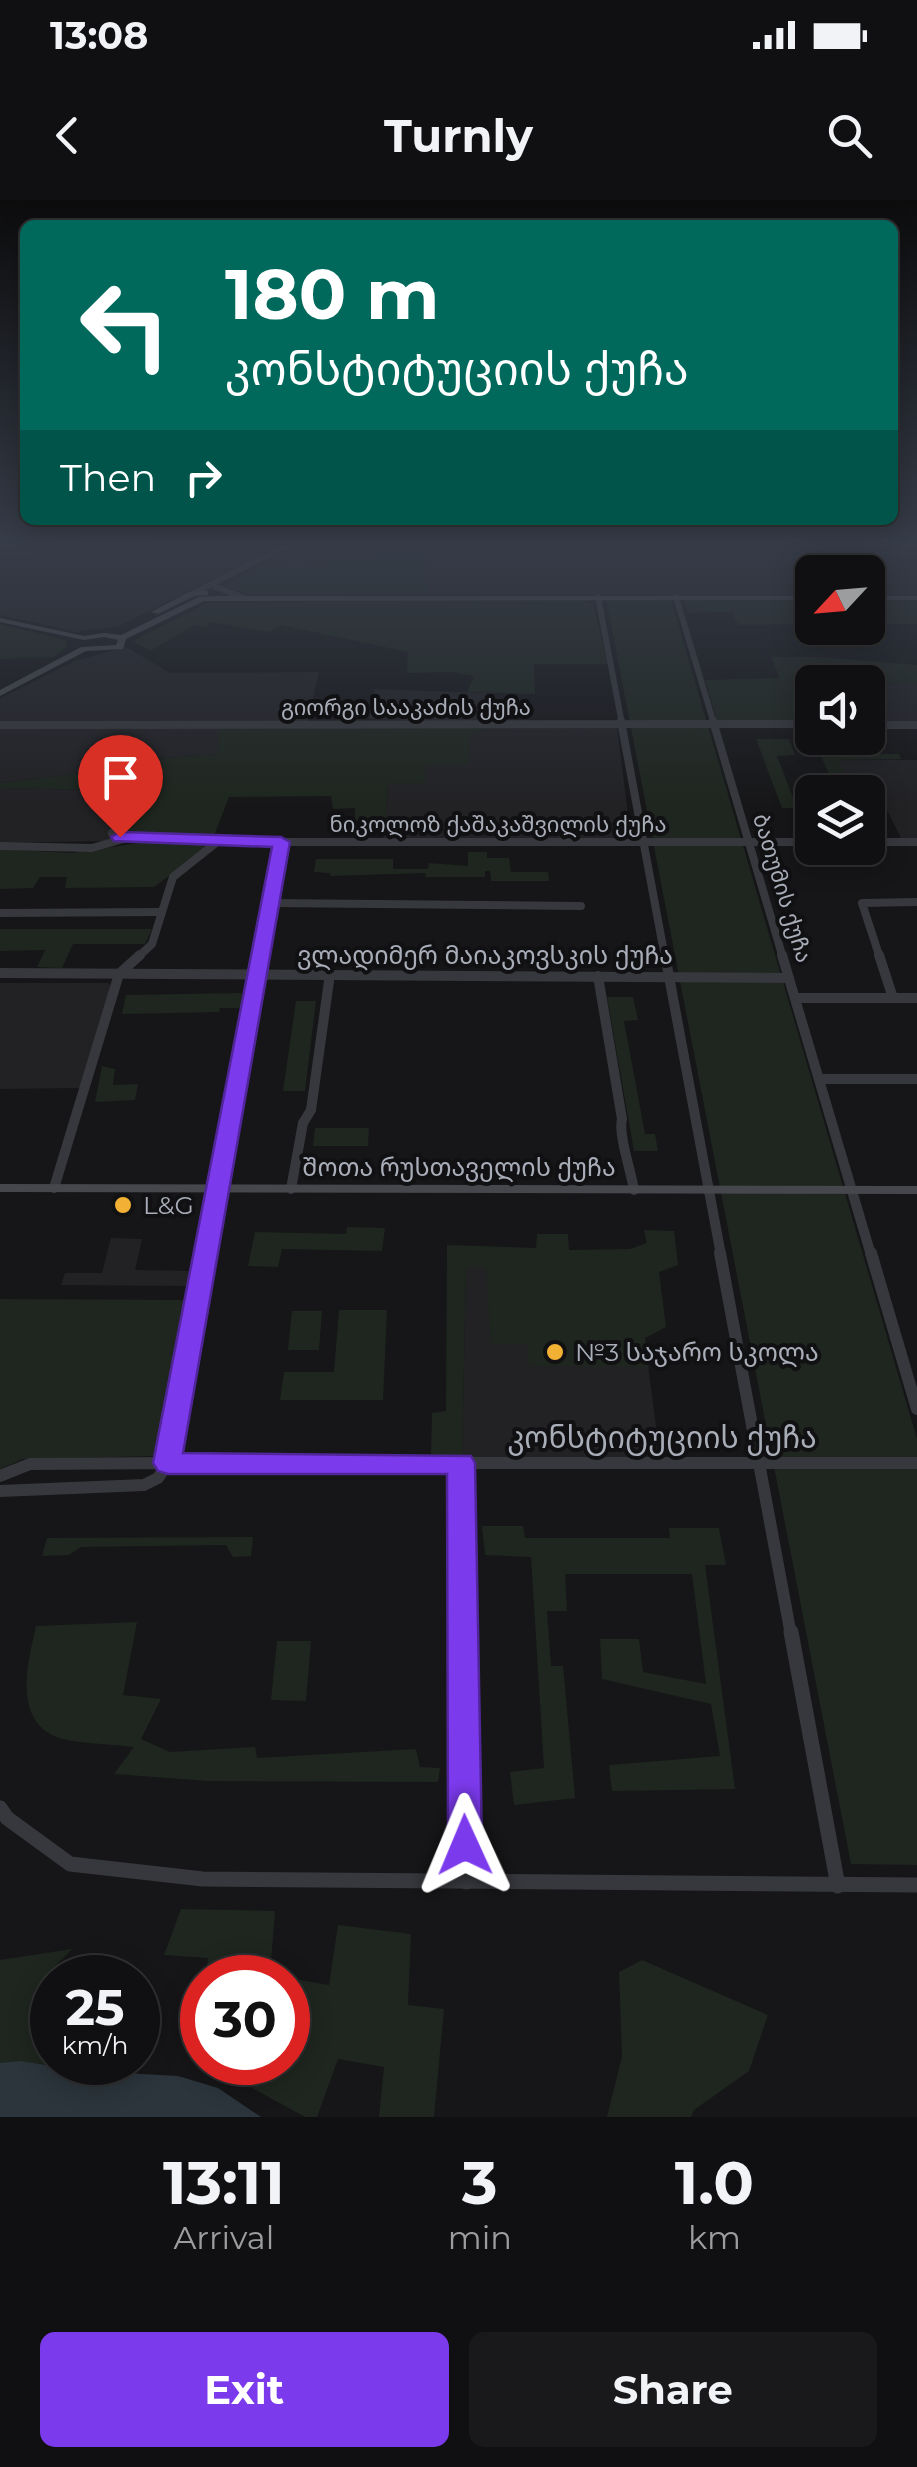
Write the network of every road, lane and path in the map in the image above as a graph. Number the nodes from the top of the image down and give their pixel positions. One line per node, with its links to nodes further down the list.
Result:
1 (30, 628): 8 (street)
2 (123, 628): 6 (street)
3 (140, 628): 7 (street)
4 (604, 628): 10 (street)
5 (685, 628): 11 (street, ბათუმის ქუჩა)
6 (110, 635): 7 (street); 8 (street)
7 (122, 638): 8 (street)
8 (84, 644): 9 (street)
9 (0, 693)
10 (622, 724): 11 (street, გიორგი სააკაძის ქუჩა); 13 (street, გიორგი სააკაძის ქუჩა); 18 (street)
11 (714, 724): 12 (street, გიორგი სააკაძის ქუჩა); 21 (street, ბათუმის ქუჩა)
12 (795, 724)
13 (0, 725)
14 (885, 725): 15 (street)
15 (917, 725)
16 (112, 833): 17 (street, ნიკოლოზ ქაშაკაშვილის ქუჩა)
17 (124, 838): 19 (street, ნიკოლოზ ქაშაკაშვილის ქუჩა); 25 (street, ნიკოლოზ ქაშაკაშვილის ქუჩა)
18 (644, 841): 20 (street, ნიკოლოზ ქაშაკაშვილის ქუჩა); 21 (street, ნიკოლოზ ქაშაკაშვილის ქუჩა); 36 (street)
19 (217, 842): 20 (street, ნიკოლოზ ქაშაკაშვილის ქუჩა); 30 (street)
20 (281, 842): 27 (street)
21 (748, 842): 22 (street, ნიკოლოზ ქაშაკაშვილის ქუჩა); 37 (street, ბათუმის ქუჩა)
22 (795, 842)
23 (885, 842): 24 (street)
24 (917, 842)
25 (0, 846)
26 (917, 902): 39 (street)
27 (270, 904): 28 (street); 33 (street)
28 (581, 906)
29 (0, 912): 30 (street)
30 (162, 912): 32 (street)
31 (0, 974): 32 (street, ვლადიმერ მაიაკოვსკის ქუჩა)
32 (119, 974): 33 (street, ვლადიმერ მაიაკოვსკის ქუჩა); 44 (street)
33 (257, 974): 34 (street, ვლადიმერ მაიაკოვსკის ქუჩა); 45 (street)
34 (330, 974): 35 (street, ვლადიმერ მაიაკოვსკის ქუჩა); 46 (street)
35 (598, 976): 36 (street, ვლადიმერ მაიაკოვსკის ქუჩა); 47 (street)
36 (669, 976): 37 (street, ვლადიმერ მაიაკოვსკის ქუჩა); 48 (street)
37 (789, 978): 38 (street, ბათუმის ქუჩა)
38 (795, 998): 39 (street); 41 (street, ბათუმის ქუჩა)
39 (893, 998): 40 (street)
40 (917, 998)
41 (819, 1079): 42 (street); 49 (street, ბათუმის ქუჩა)
42 (917, 1079)
43 (0, 1188): 44 (street, შოთა რუსთაველის ქუჩა)
44 (54, 1188): 45 (street, შოთა რუსთაველის ქუჩა)
45 (218, 1188): 46 (street, შოთა რუსთაველის ქუჩა); 52 (street)
46 (291, 1189): 47 (street, შოთა რუსთაველის ქუჩა)
47 (634, 1190): 48 (street, შოთა რუსთაველის ქუჩა)
48 (709, 1190): 49 (street, შოთა რუსთაველის ქუჩა); 54 (street)
49 (852, 1190): 50 (street, შოთა რუსთაველის ქუჩა); 51 (street, ბათუმის ქუჩა)
50 (917, 1190)
51 (917, 1409)
52 (168, 1463): 53 (street, კონსტიტუციის ქუჩა); 56 (street, კონსტიტუციის ქუჩა); 57 (street)
53 (461, 1463): 54 (street, კონსტიტუციის ქუჩა); 59 (street)
54 (759, 1463): 55 (street, კონსტიტუციის ქუჩა); 61 (street)
55 (917, 1463)
56 (0, 1476)
57 (0, 1491)
58 (0, 1808): 59 (street)
59 (466, 1882): 61 (street)
60 (917, 1885): 61 (street)
61 (838, 1886)

